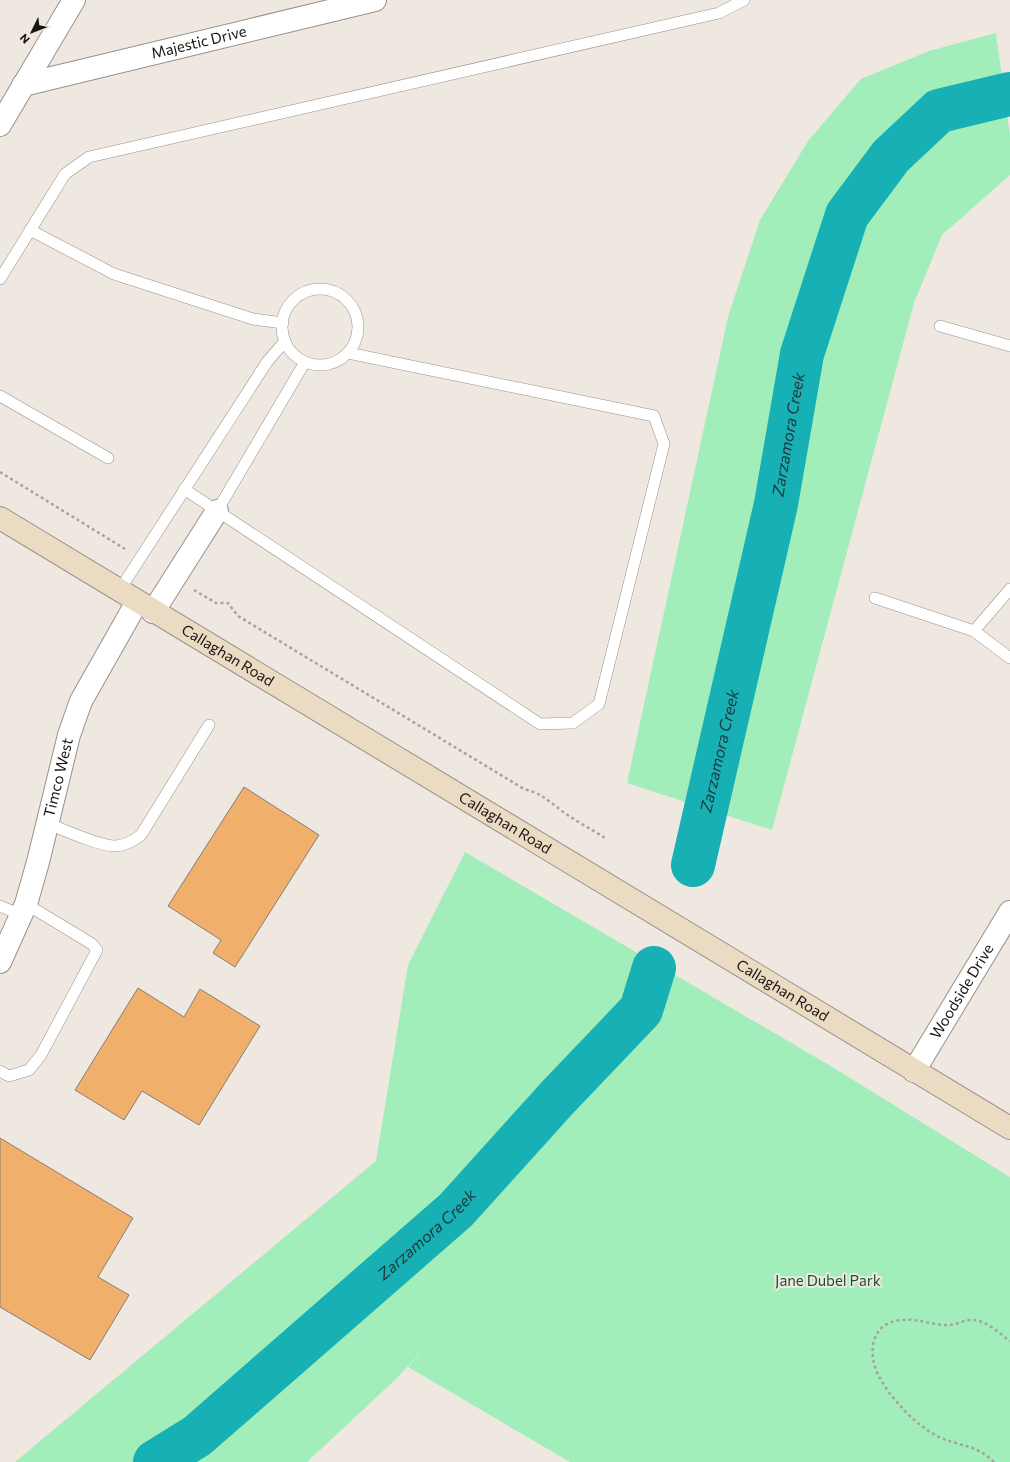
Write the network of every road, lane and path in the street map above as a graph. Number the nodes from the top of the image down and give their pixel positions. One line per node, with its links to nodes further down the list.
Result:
1 (74, 0): 4 (street)
2 (375, 0): 4 (street, Majestic Drive)
3 (744, 0): 6 (lane)
4 (23, 85): 5 (street)
5 (0, 125)
6 (30, 230): 7 (lane); 8 (lane)
7 (0, 279)
8 (283, 323): 10 (lane); 12 (lane)
9 (940, 326): 11 (lane)
10 (285, 341): 13 (lane); 17 (lane)
11 (1010, 346)
12 (348, 353): 13 (lane); 18 (lane)
13 (305, 362): 18 (lane)
14 (0, 396): 15 (lane)
15 (108, 458)
16 (0, 472): 20 (path)
17 (184, 489): 18 (lane); 24 (lane)
18 (217, 511): 24 (street, Timco West)
19 (0, 518): 24 (main road, Callaghan Road)
20 (130, 552)
21 (1010, 589): 25 (lane)
22 (196, 591): 29 (path)
23 (875, 598): 25 (lane)
24 (136, 602): 28 (street, Timco West); 35 (main road, Callaghan Road)
25 (974, 631): 26 (lane)
26 (1010, 658)
27 (209, 725): 28 (lane)
28 (47, 824): 31 (street, Timco West)
29 (605, 838)
30 (0, 906): 31 (lane)
31 (23, 910): 33 (street, Timco West); 34 (lane)
32 (1010, 912): 35 (street, Woodside Drive)
33 (0, 962)
34 (0, 1071)
35 (914, 1071): 36 (main road, Callaghan Road)
36 (1010, 1128)
37 (1010, 1341): 38 (path)
38 (994, 1462)

